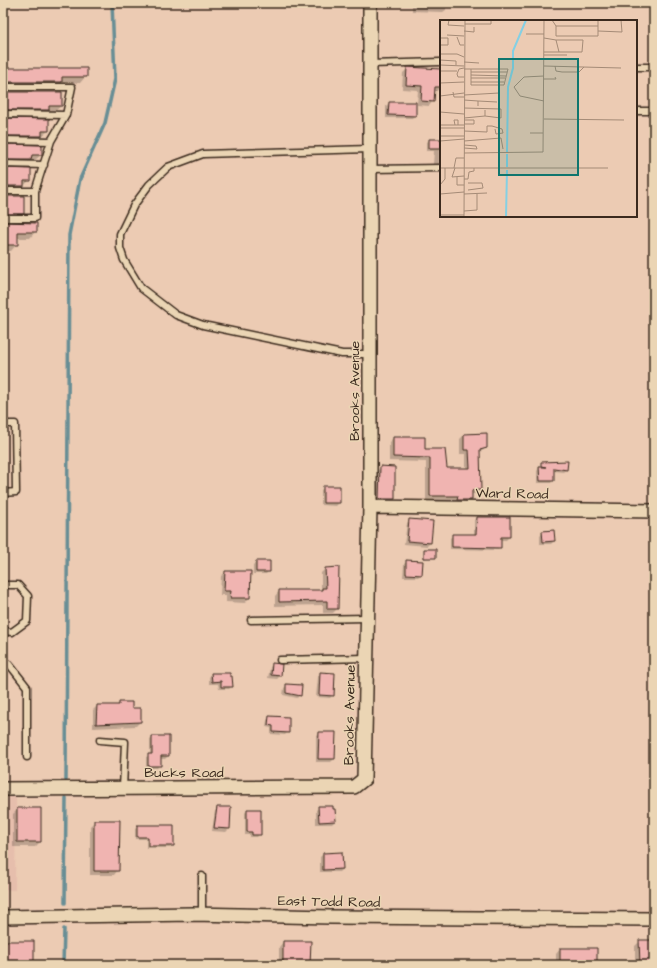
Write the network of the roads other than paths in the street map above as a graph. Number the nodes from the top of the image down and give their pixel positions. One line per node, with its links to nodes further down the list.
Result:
1 (370, 3): 3 (street, Brooks Avenue)
2 (440, 62): 3 (lane)
3 (370, 64): 13 (street, Brooks Avenue)
4 (637, 67): 5 (lane)
5 (654, 67)
6 (3, 87): 10 (lane)
7 (654, 111): 8 (lane)
8 (637, 112)
9 (3, 114): 10 (lane)
10 (66, 115): 12 (lane)
11 (3, 140): 12 (lane)
12 (51, 141): 15 (lane)
13 (370, 148): 17 (street, Brooks Avenue); 21 (lane)
14 (3, 164): 15 (lane)
15 (44, 165): 19 (lane)
16 (440, 168): 17 (lane)
17 (370, 169): 21 (street, Brooks Avenue)
18 (3, 191): 19 (lane)
19 (35, 191): 20 (lane)
20 (3, 218)
21 (370, 354): 24 (street, Brooks Avenue)
22 (3, 424): 23 (lane)
23 (3, 493)
24 (370, 507): 25 (street, Ward Road); 27 (street, Brooks Avenue)
25 (654, 511)
26 (3, 584): 29 (lane)
27 (367, 618): 28 (lane); 30 (street, Brooks Avenue)
28 (251, 620)
29 (3, 631)
30 (366, 658): 31 (lane); 35 (street, Brooks Avenue)
31 (280, 660)
32 (3, 665): 34 (lane)
33 (100, 740): 37 (lane)
34 (27, 757)
35 (364, 779): 37 (street, Bucks Road)
36 (3, 788): 37 (street, Bucks Road)
37 (123, 789)
38 (202, 876): 39 (lane)
39 (202, 915): 40 (street, East Todd Road); 41 (street, East Todd Road)
40 (3, 917)
41 (654, 919)

